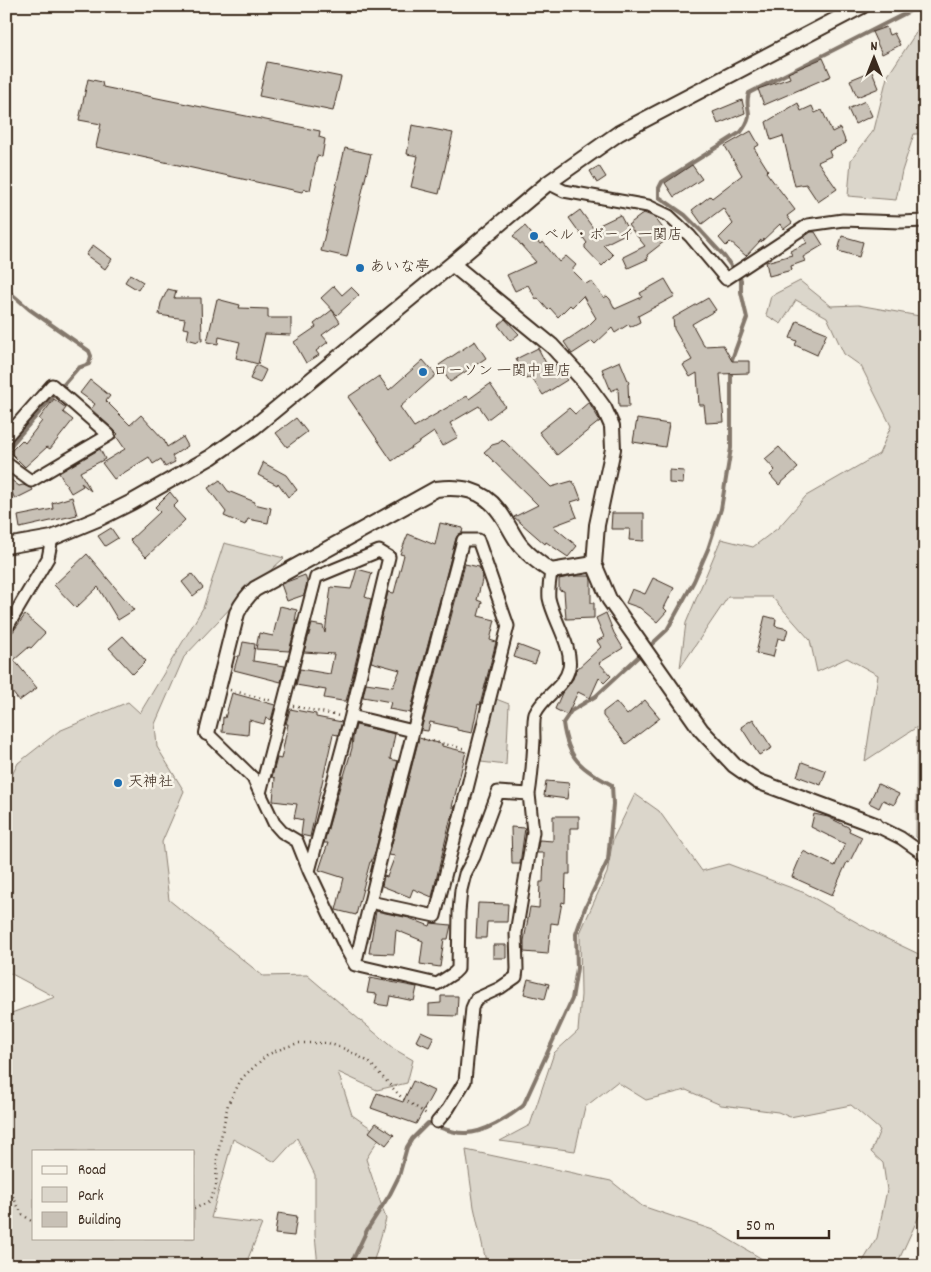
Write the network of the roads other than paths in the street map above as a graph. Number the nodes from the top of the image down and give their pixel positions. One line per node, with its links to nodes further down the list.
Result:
1 (862, 6): 2 (street)
2 (548, 183): 3 (street); 4 (street)
3 (925, 221)
4 (452, 264): 7 (street); 9 (street)
5 (7, 434): 6 (street)
6 (6, 463)
7 (52, 538): 8 (street); 11 (street)
8 (6, 546)
9 (594, 564): 10 (street); 17 (street)
10 (551, 571): 13 (street); 16 (street)
11 (6, 629)
12 (351, 716): 14 (street); 15 (street); 19 (street)
13 (208, 734): 15 (street)
14 (412, 734): 20 (street); 20 (street)
15 (260, 793): 19 (street)
16 (530, 794): 21 (street); 22 (street)
17 (875, 825): 18 (street)
18 (925, 855)
19 (309, 871): 21 (street)
20 (370, 902): 21 (street)
21 (355, 965)
22 (437, 1122)

